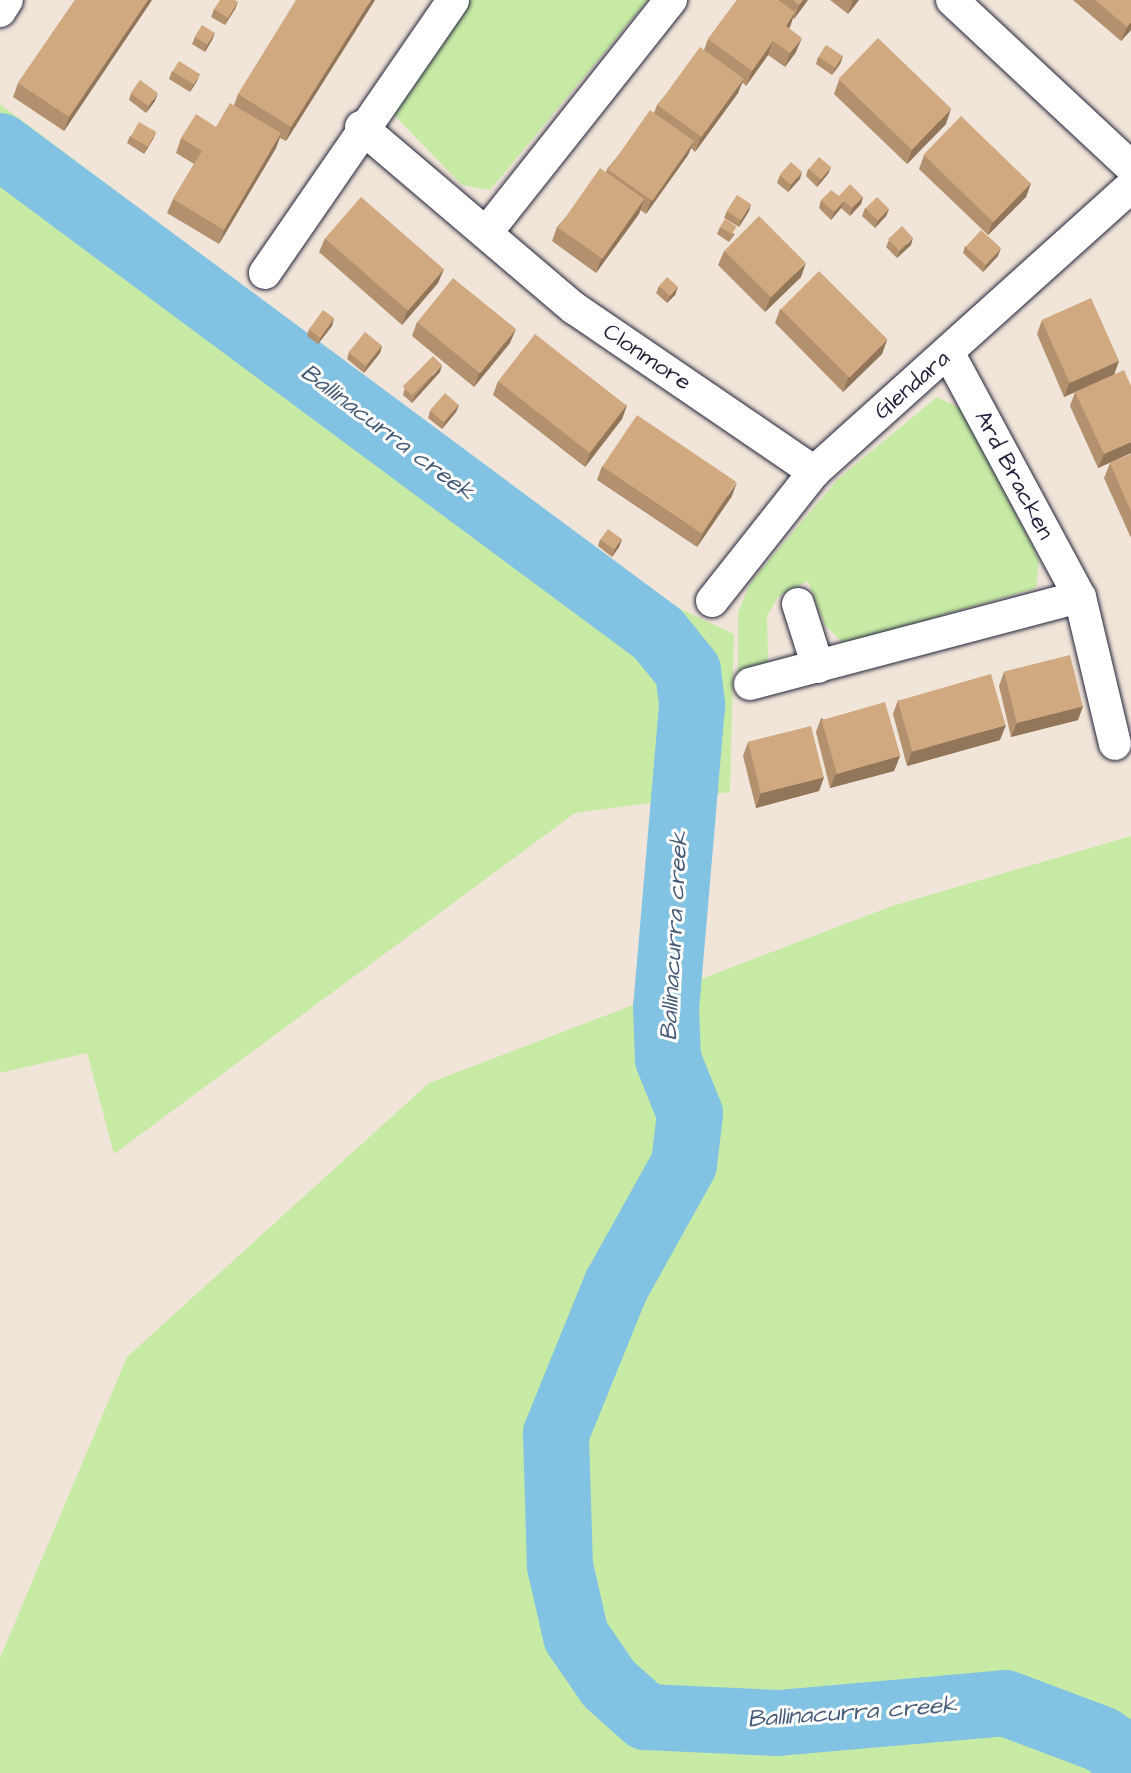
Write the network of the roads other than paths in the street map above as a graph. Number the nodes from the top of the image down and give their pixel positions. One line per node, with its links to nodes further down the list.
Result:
1 (7, 0): 5 (street)
2 (453, 0): 6 (street)
3 (671, 0): 9 (street)
4 (952, 0): 7 (street)
5 (0, 11)
6 (361, 127): 9 (street, Clonmore); 10 (street)
7 (1131, 167)
8 (1131, 187): 11 (street, Glendara)
9 (486, 233): 12 (street, Clonmore)
10 (265, 273)
11 (949, 354): 12 (street, Glendara); 13 (street, Ard Bracken)
12 (814, 472): 14 (street, Glendara)
13 (1080, 597): 16 (street); 18 (street, Ard Bracken)
14 (712, 601)
15 (798, 604): 16 (street)
16 (818, 667): 17 (street)
17 (750, 684)
18 (1115, 744)

